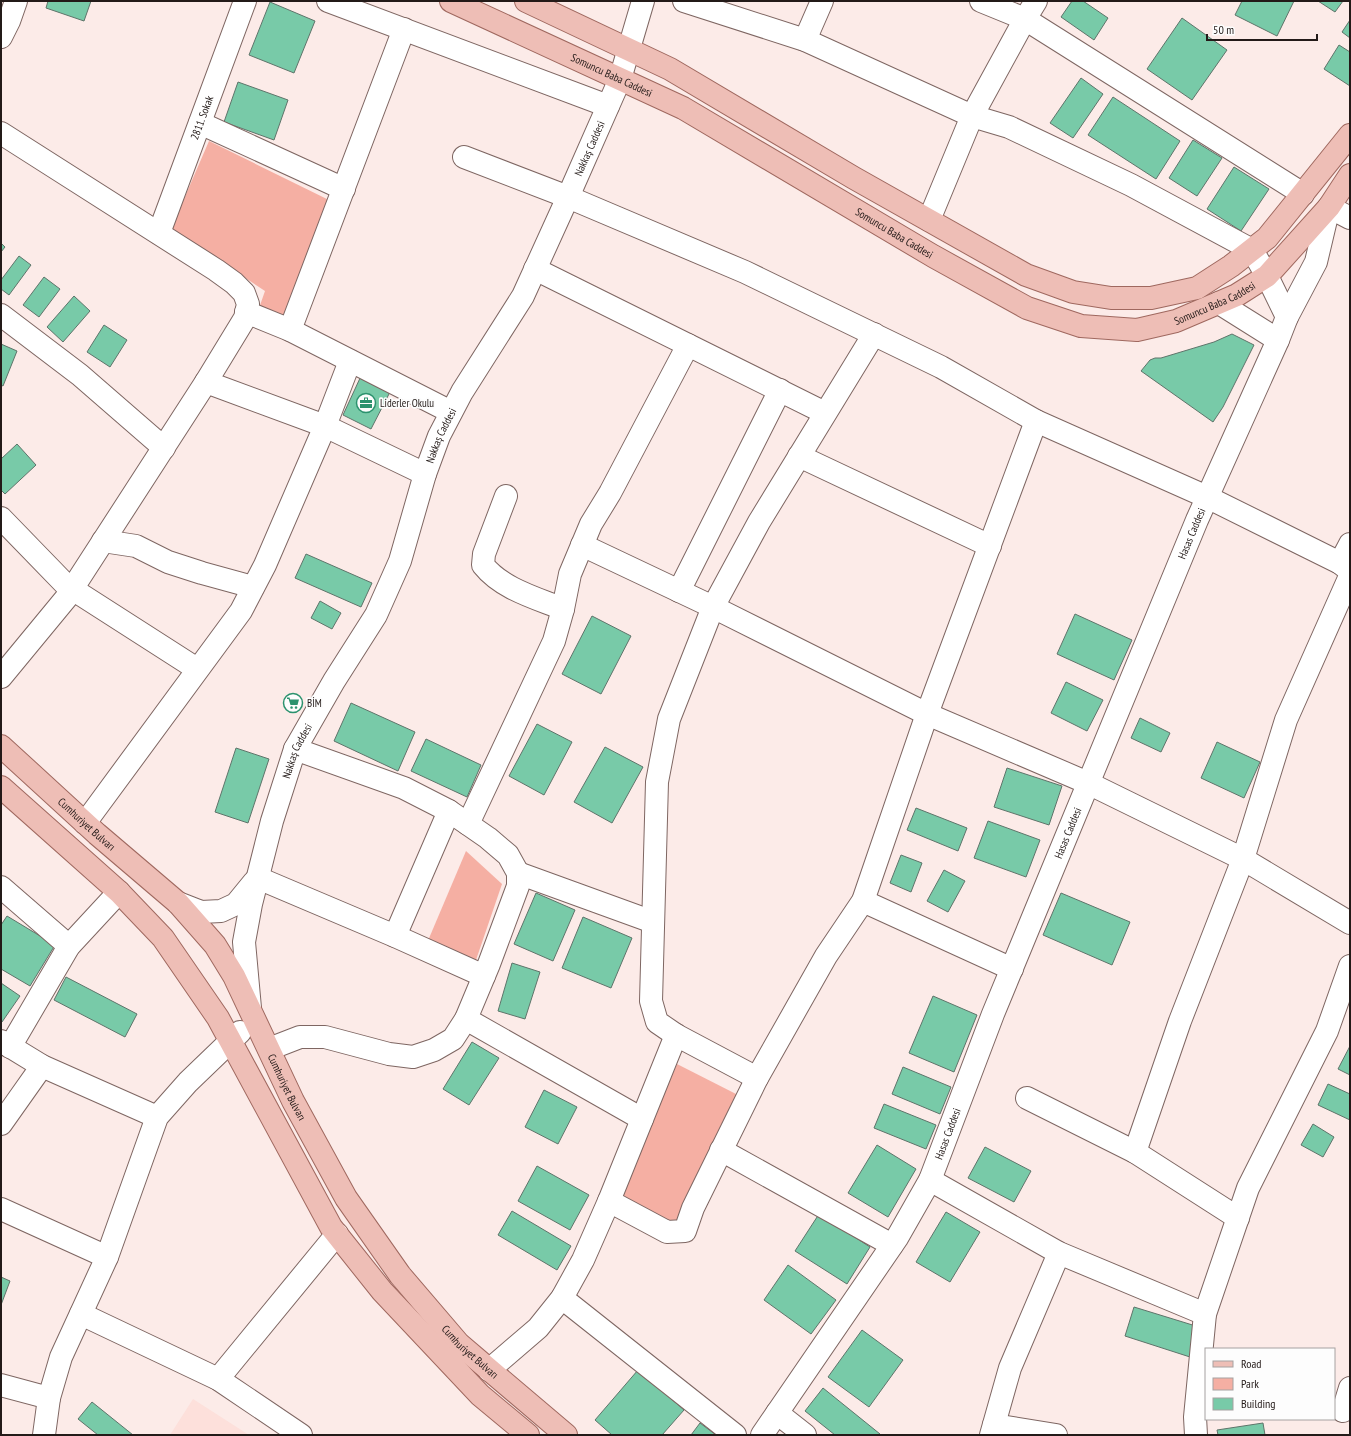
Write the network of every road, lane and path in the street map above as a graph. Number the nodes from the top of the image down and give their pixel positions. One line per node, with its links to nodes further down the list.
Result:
1 (16, 1): 13 (street)
2 (245, 1): 19 (street, 2811. Sokak)
3 (328, 1): 12 (street)
4 (451, 1): 16 (main road, Somuncu Baba Caddesi)
5 (526, 1): 15 (main road, Somuncu Baba Caddesi)
6 (643, 1): 15 (street, Nakkaş Caddesi)
7 (684, 1): 14 (street)
8 (822, 1): 14 (street)
9 (981, 1): 11 (street)
10 (1036, 1): 11 (street)
11 (1025, 19): 18 (street); 25 (street)
12 (404, 29): 17 (street); 24 (street)
13 (1, 37)
14 (805, 40): 18 (street)
15 (629, 50): 16 (street, Nakkaş Caddesi); 29 (main road, Somuncu Baba Caddesi)
16 (620, 78): 17 (street, Nakkaş Caddesi); 34 (main road, Somuncu Baba Caddesi)
17 (608, 106): 26 (street, Nakkaş Caddesi)
18 (972, 116): 29 (street); 31 (street)
19 (200, 123): 24 (street); 30 (street, 2811. Sokak)
20 (1, 133): 30 (street)
21 (1350, 135): 25 (main road, Somuncu Baba Caddesi)
22 (464, 157): 26 (street)
23 (1350, 175): 27 (main road, Somuncu Baba Caddesi)
24 (344, 189): 38 (street)
25 (1302, 194): 31 (main road, Somuncu Baba Caddesi)
26 (568, 197): 32 (street, Nakkaş Caddesi); 39 (street)
27 (1329, 207): 28 (street); 33 (main road, Somuncu Baba Caddesi); 37 (street, Hasas Caddesi)
28 (1350, 218)
29 (929, 220): 31 (main road, Somuncu Baba Caddesi)
30 (159, 233): 35 (street)
31 (1252, 250): 33 (street)
32 (535, 268): 41 (street); 45 (street, Nakkaş Caddesi)
33 (1267, 276): 34 (main road, Somuncu Baba Caddesi); 37 (street)
34 (1219, 303): 40 (street)
35 (246, 312): 38 (street); 43 (street)
36 (1, 315): 49 (street)
37 (1287, 317): 40 (street, Hasas Caddesi)
38 (290, 330): 42 (street)
39 (874, 334): 46 (street); 47 (street)
40 (1278, 340): 53 (street, Hasas Caddesi)
41 (688, 345): 44 (street); 57 (street)
42 (350, 361): 45 (street); 48 (street)
43 (206, 382): 48 (street); 49 (street)
44 (780, 390): 46 (street); 62 (street)
45 (452, 412): 51 (street, Nakkaş Caddesi)
46 (825, 413): 50 (street)
47 (1036, 421): 53 (street); 58 (street)
48 (325, 426): 51 (street); 60 (street)
49 (164, 448): 55 (street)
50 (799, 456): 58 (street); 63 (street)
51 (425, 474): 69 (street, Nakkaş Caddesi)
52 (506, 496): 64 (street)
53 (1207, 497): 59 (street); 70 (street, Hasas Caddesi)
54 (1, 518): 61 (street)
55 (103, 541): 60 (street); 61 (street)
56 (1350, 544): 59 (street)
57 (582, 545): 62 (street); 64 (street)
58 (990, 546): 67 (street)
59 (1347, 570): 75 (street)
60 (253, 587): 65 (street)
61 (72, 589): 65 (street); 66 (street)
62 (679, 591): 63 (street)
63 (713, 607): 67 (street); 82 (street)
64 (563, 609): 74 (street)
65 (197, 669): 73 (street)
66 (1, 677)
67 (927, 714): 70 (street); 80 (street)
68 (1, 746): 73 (main road, Cumhuriyet Bulvarı)
69 (295, 749): 72 (street); 77 (street, Nakkaş Caddesi)
70 (1088, 783): 75 (street); 89 (street, Hasas Caddesi)
71 (1, 787): 79 (main road, Cumhuriyet Bulvarı)
72 (449, 811): 74 (street); 85 (street)
73 (85, 823): 81 (main road, Cumhuriyet Bulvarı)
74 (468, 824): 76 (street)
75 (1243, 860): 83 (street); 103 (street)
76 (518, 873): 82 (street); 90 (street)
77 (258, 878): 81 (street); 85 (street); 92 (street, Nakkaş Caddesi)
78 (1, 887): 86 (street)
79 (119, 892): 86 (street); 87 (main road, Cumhuriyet Bulvarı)
80 (863, 901): 89 (street); 97 (street)
81 (178, 903): 84 (main road, Cumhuriyet Bulvarı)
82 (652, 922): 93 (street)
83 (1350, 923)
84 (207, 936): 87 (main road); 92 (main road, Cumhuriyet Bulvarı)
85 (395, 936): 90 (street)
86 (69, 946): 94 (street)
87 (174, 953): 92 (main road, Cumhuriyet Bulvarı)
88 (1350, 966): 107 (street)
89 (1012, 969): 104 (street, Hasas Caddesi)
90 (484, 976): 91 (street)
91 (466, 1020): 95 (street); 100 (street)
92 (244, 1025): 95 (main road, Cumhuriyet Bulvarı); 99 (street); 108 (main road, Cumhuriyet Bulvarı)
93 (676, 1035): 97 (street); 100 (street)
94 (6, 1044): 96 (street)
95 (269, 1049): 115 (main road, Cumhuriyet Bulvarı)
96 (42, 1066): 99 (street); 101 (street)
97 (757, 1078): 102 (street)
98 (1027, 1098): 103 (street)
99 (157, 1117): 111 (street)
100 (642, 1119): 105 (street)
101 (1, 1124)
102 (722, 1150): 105 (street); 109 (street)
103 (1135, 1152): 107 (street)
104 (930, 1180): 109 (street, Hasas Caddesi); 110 (street)
105 (609, 1201): 112 (street)
106 (1, 1209): 111 (street)
107 (1238, 1218): 114 (street)
108 (337, 1234): 116 (street); 126 (main road, Cumhuriyet Bulvarı)
109 (892, 1246): 121 (street, Hasas Caddesi)
110 (1059, 1253): 114 (street); 123 (street)
111 (107, 1257): 113 (street)
112 (562, 1298): 115 (street); 128 (street)
113 (81, 1314): 116 (street); 119 (street)
114 (1205, 1314): 122 (street)
115 (489, 1370): 127 (main road, Cumhuriyet Bulvarı)
116 (218, 1379): 125 (street)
117 (1, 1386): 119 (street)
118 (1350, 1388): 120 (street)
119 (49, 1398): 124 (street)
120 (1342, 1411)
121 (777, 1413): 129 (street, Hasas Caddesi); 130 (street)
122 (1199, 1422)
123 (992, 1430): 131 (street)
124 (44, 1435)
125 (301, 1435)
126 (528, 1435)
127 (566, 1435)
128 (735, 1435)
129 (762, 1435)
130 (806, 1435)
131 (1056, 1435)

